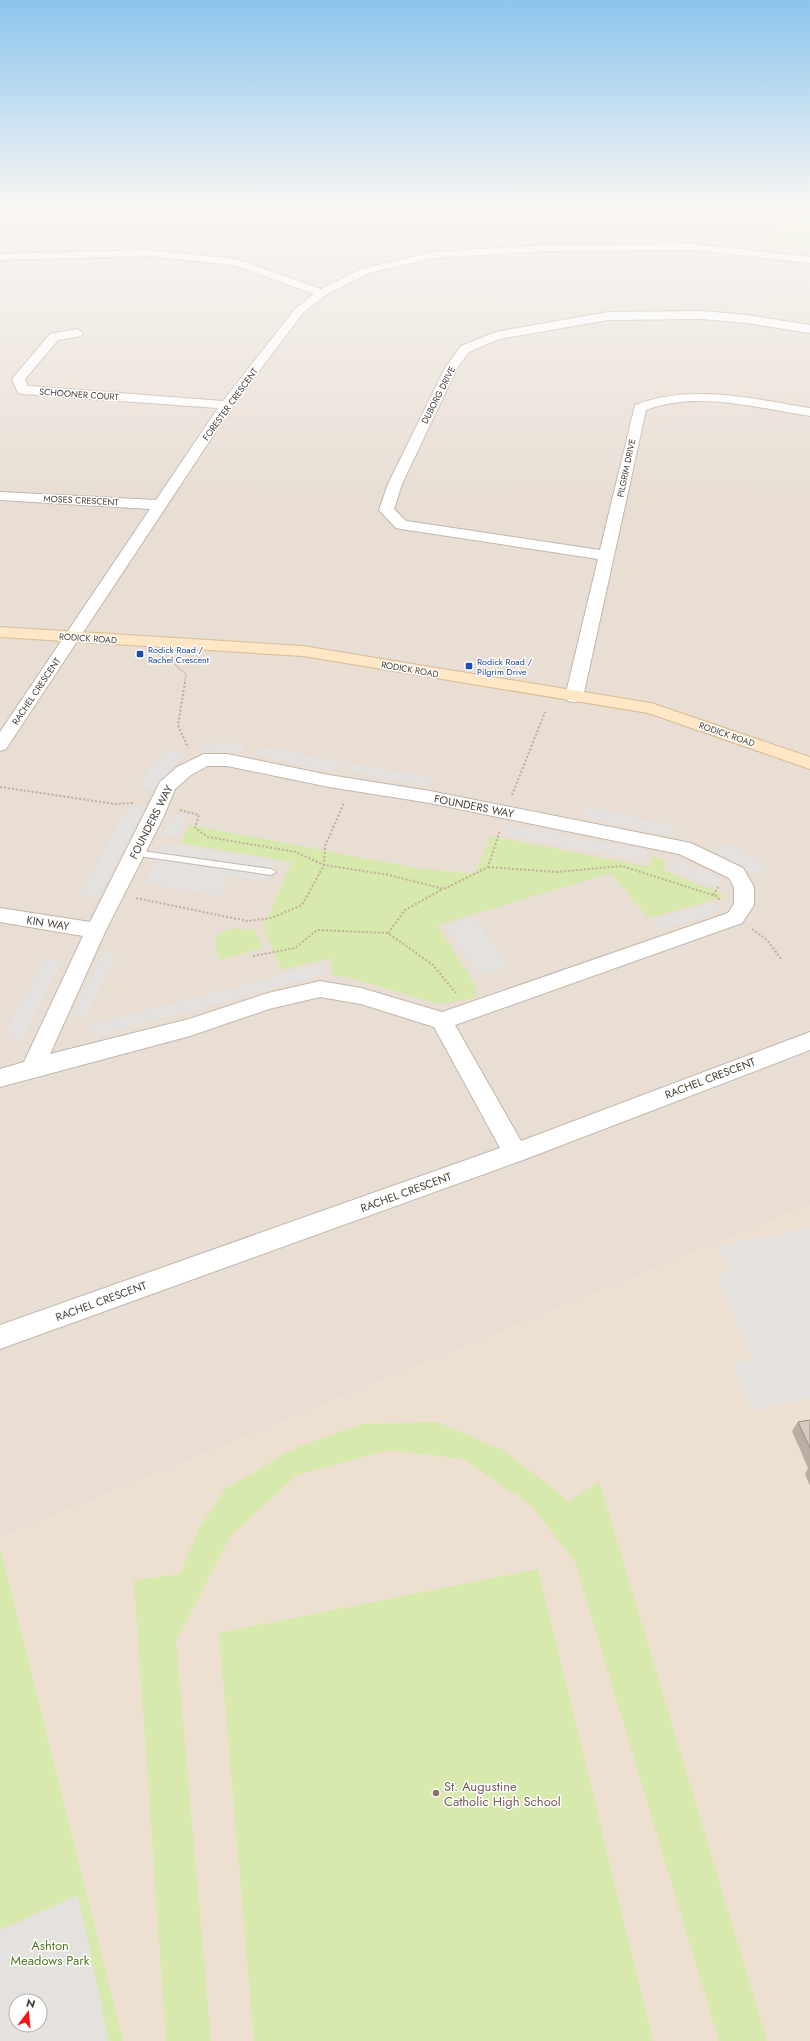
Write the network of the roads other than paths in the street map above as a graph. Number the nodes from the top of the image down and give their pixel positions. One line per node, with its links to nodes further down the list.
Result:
1 (306, 305): 4 (street, FORESTER CRESCENT)
2 (810, 329): 8 (street, DUBORG DRIVE)
3 (78, 333): 4 (street, SCHOONER COURT)
4 (227, 405): 7 (street, FORESTER CRESCENT)
5 (810, 412): 8 (street, PILGRIM DRIVE)
6 (0, 496): 7 (street, MOSES CRESCENT)
7 (161, 505): 10 (street, FORESTER CRESCENT)
8 (607, 556): 11 (street, PILGRIM DRIVE)
9 (0, 632): 10 (main road, RODICK ROAD)
10 (72, 636): 11 (main road, RODICK ROAD); 12 (street, RACHEL CRESCENT)
11 (574, 697): 13 (main road, RODICK ROAD)
12 (0, 745)
13 (810, 763)
14 (135, 853): 15 (lane); 17 (street, FOUNDERS WAY); 18 (street, FOUNDERS WAY)
15 (271, 872)
16 (0, 915): 17 (street, KIN WAY)
17 (96, 930): 20 (street, FOUNDERS WAY)
18 (452, 1018): 20 (street); 22 (street)
19 (810, 1041): 22 (street, RACHEL CRESCENT)
20 (32, 1068): 21 (street)
21 (0, 1078)
22 (515, 1153): 23 (street, RACHEL CRESCENT)
23 (0, 1337)

